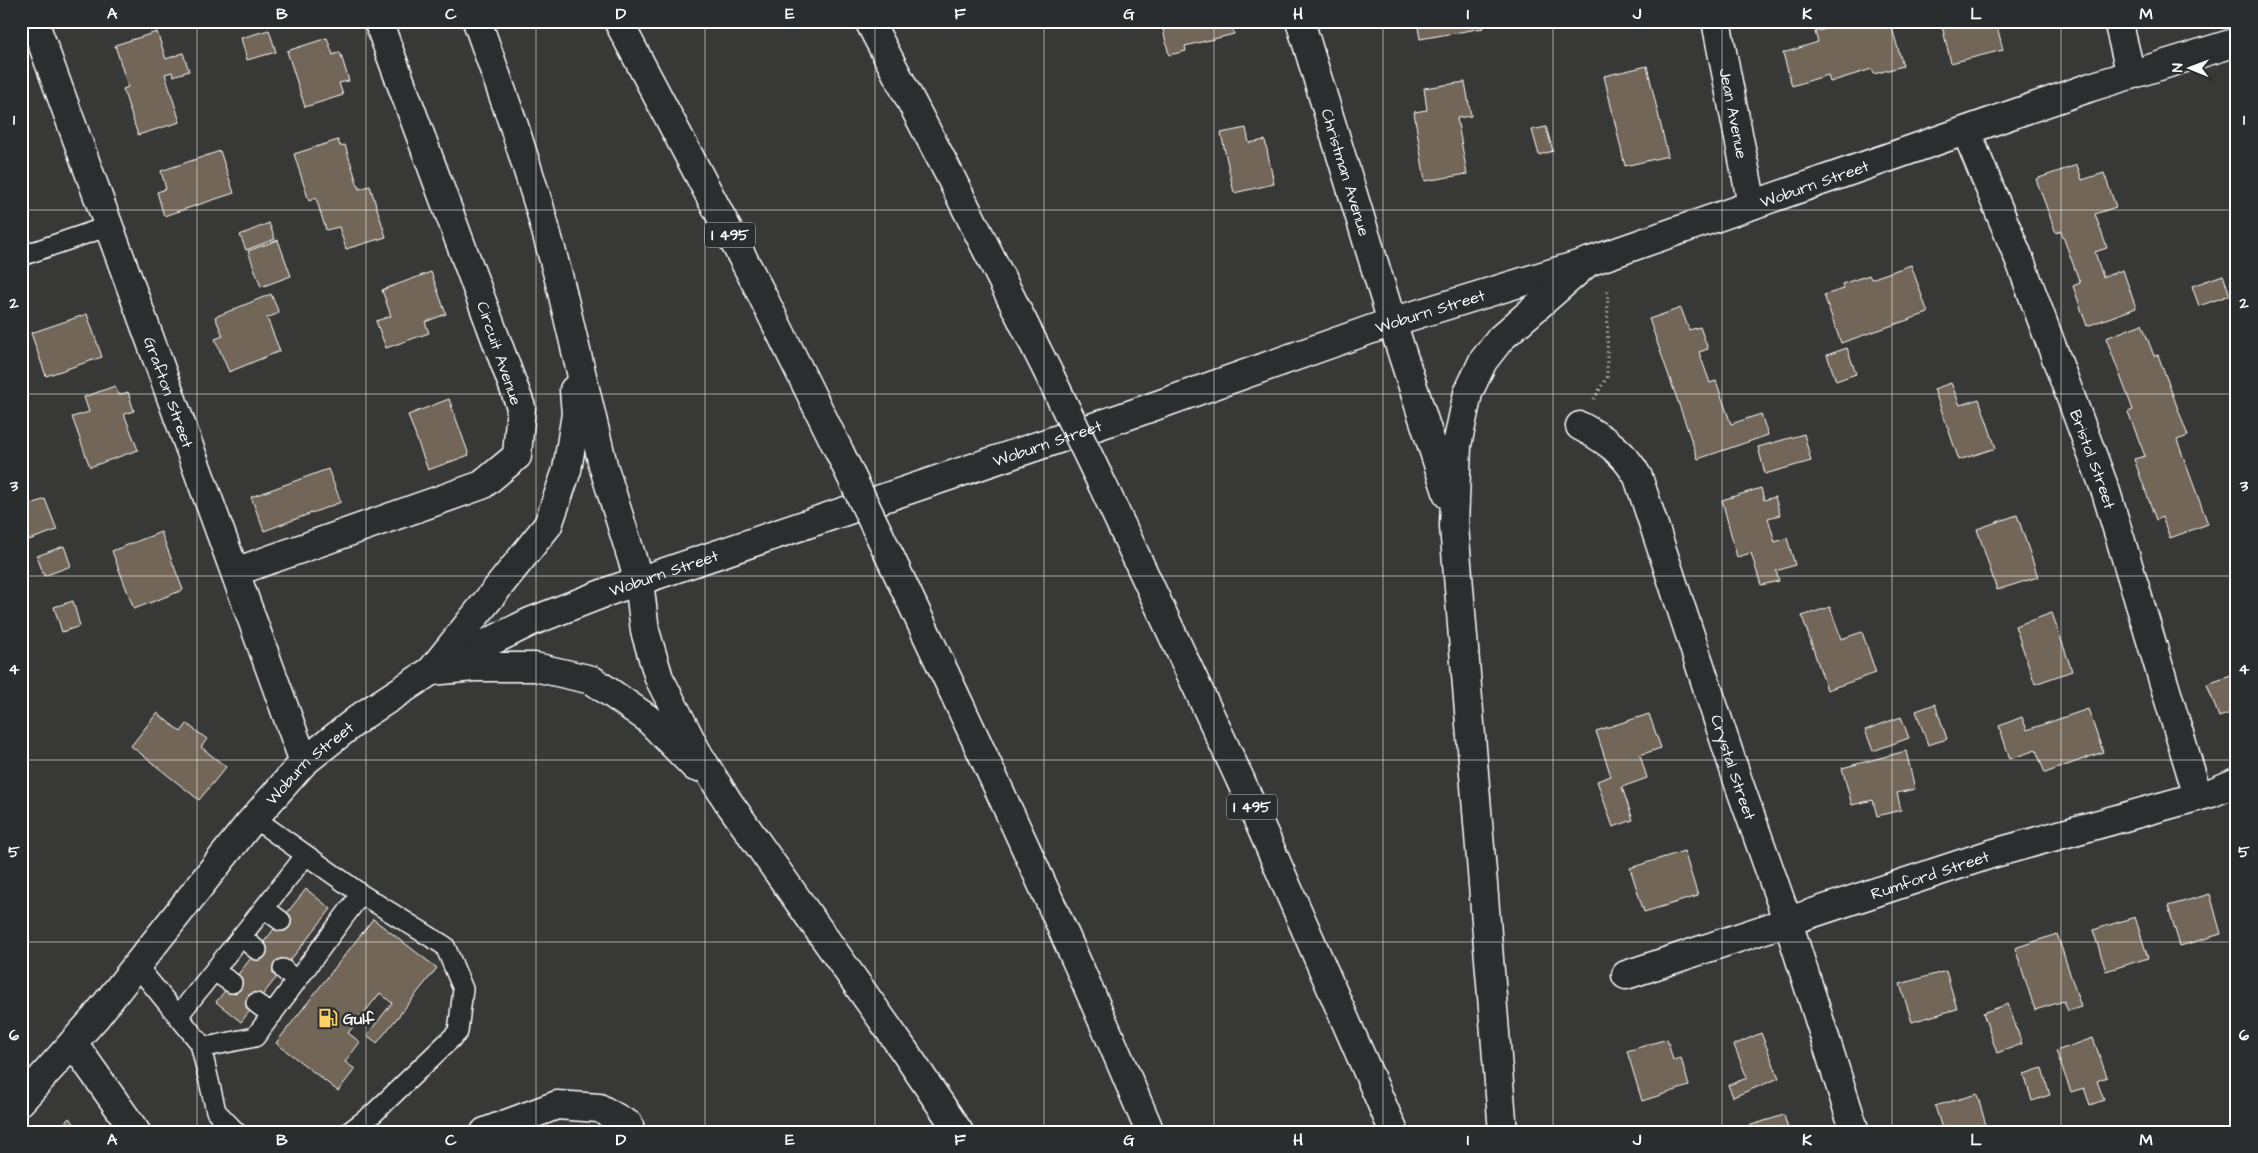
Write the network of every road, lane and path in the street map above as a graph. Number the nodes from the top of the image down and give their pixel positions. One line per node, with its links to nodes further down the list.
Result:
1 (34, 21): 13 (main road, Grafton Street)
2 (378, 21): 20 (main road, Circuit Avenue)
3 (476, 21): 17 (main road)
4 (618, 21): 51 (main road, I 495, bridge)
5 (869, 21): 52 (main road, I 495, bridge)
6 (1300, 21): 16 (main road, Christman Avenue)
7 (1716, 21): 12 (main road, Jean Avenue)
8 (2118, 21): 10 (main road)
9 (2237, 42): 10 (main road, Woburn Street)
10 (2131, 75): 11 (main road, Woburn Street)
11 (1966, 131): 12 (main road, Woburn Street); 25 (main road, Bristol Street)
12 (1752, 205): 15 (main road, Woburn Street)
13 (109, 226): 14 (lane); 20 (main road, Grafton Street)
14 (21, 256)
15 (1598, 259): 16 (main road, Woburn Street); 18 (path); 19 (main road)
16 (1392, 322): 19 (main road, Christman Avenue); 21 (main road, Woburn Street)
17 (571, 333): 21 (main road); 22 (main road)
18 (1580, 426): 32 (main road, Crystal Street)
19 (1454, 526): 53 (main road)
20 (236, 572): 23 (main road, Grafton Street)
21 (639, 581): 22 (main road, Woburn Street); 26 (main road)
22 (431, 671): 23 (main road, Woburn Street); 26 (main road)
23 (304, 762): 27 (main road, Woburn Street)
24 (2237, 782): 25 (main road, Rumford Street)
25 (2198, 796): 32 (main road, Rumford Street)
26 (727, 800): 50 (main road)
27 (254, 818): 28 (lane); 35 (main road, Woburn Street)
28 (306, 855): 29 (lane); 30 (lane)
29 (361, 894): 40 (lane); 47 (lane)
30 (264, 908): 31 (lane); 33 (lane)
31 (281, 920)
32 (1788, 922): 37 (main road, Rumford Street); 54 (main road, Crystal Street)
33 (241, 937): 34 (lane); 36 (lane)
34 (257, 950)
35 (137, 966): 41 (lane); 42 (main road, Woburn Street)
36 (214, 971): 38 (lane); 41 (lane)
37 (1626, 975)
38 (232, 983)
39 (256, 1003): 40 (lane)
40 (272, 1015): 43 (lane)
41 (178, 1016): 43 (lane)
42 (73, 1043): 44 (main road, Woburn Street); 45 (main road)
43 (201, 1048): 46 (lane)
44 (21, 1102)
45 (136, 1132)
46 (236, 1132)
47 (349, 1132)
48 (485, 1132): 49 (main road)
49 (630, 1132)
50 (960, 1132)
51 (1150, 1132)
52 (1394, 1132)
53 (1503, 1132)
54 (1854, 1132)

